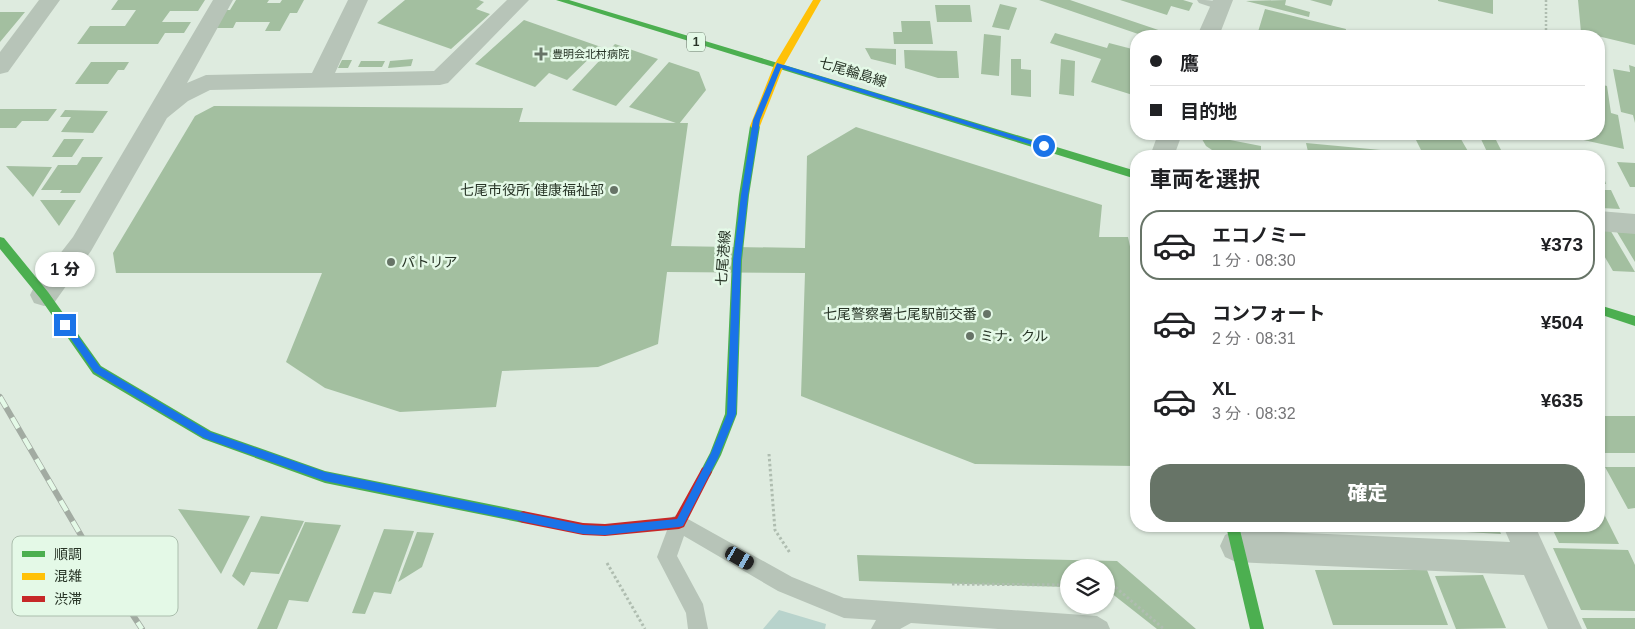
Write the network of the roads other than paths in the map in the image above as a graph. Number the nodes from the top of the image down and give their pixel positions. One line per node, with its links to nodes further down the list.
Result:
1 (50, 0): 10 (street)
2 (223, 0): 12 (street)
3 (358, 0): 11 (street)
4 (519, 0): 11 (street)
5 (560, 0): 9 (main road, 七尾輪島線 / 1)
6 (818, 0): 9 (main road, 七尾港線)
7 (1215, 2): 8 (street)
8 (1209, 30)
9 (779, 65): 13 (main road, 七尾輪島線 / 1); 20 (main road, 七尾港線)
10 (0, 67)
11 (320, 80): 12 (street)
12 (159, 113): 17 (street)
13 (1130, 173)
14 (1605, 222): 15 (street)
15 (1635, 224)
16 (0, 241): 17 (main road)
17 (44, 295): 20 (main road)
18 (1605, 312): 19 (main road)
19 (1635, 321)
20 (679, 523): 24 (lane); 25 (lane)
21 (1522, 532): 23 (street)
22 (1234, 536): 23 (street); 28 (main road)
23 (1534, 558): 29 (street)
24 (908, 613): 26 (lane); 27 (lane)
25 (698, 629)
26 (881, 629)
27 (1100, 629)
28 (1256, 629)
29 (1565, 629)

